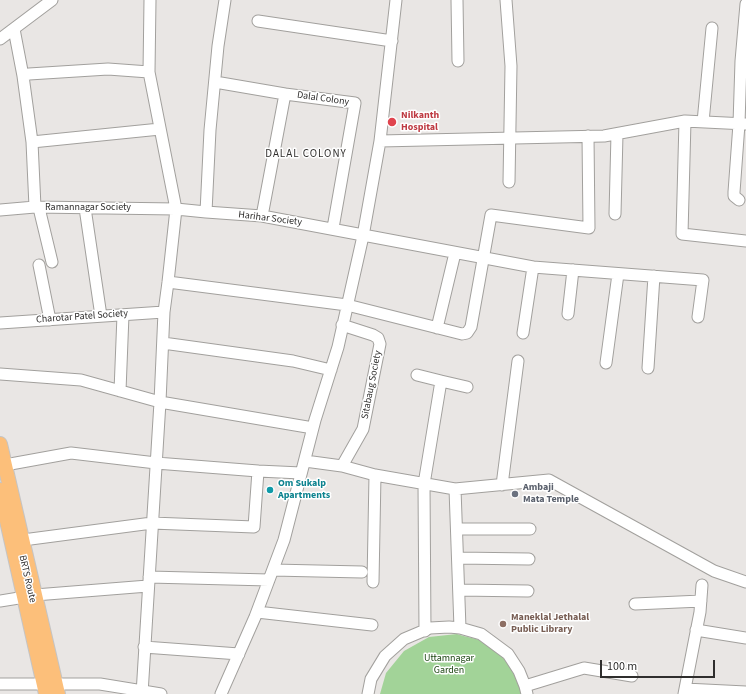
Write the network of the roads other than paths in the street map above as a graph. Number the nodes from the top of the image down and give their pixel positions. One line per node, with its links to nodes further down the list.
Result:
1 (52, 0): 10 (street)
2 (150, 0): 14 (street)
3 (225, 0): 16 (street)
4 (396, 0): 12 (street)
5 (457, 0): 13 (street)
6 (506, 0): 24 (street)
7 (746, 4): 20 (street)
8 (258, 21): 12 (street)
9 (712, 28): 19 (street)
10 (14, 29): 11 (street); 15 (street)
11 (0, 40)
12 (392, 41): 25 (street)
13 (458, 61)
14 (149, 72): 15 (street); 21 (street)
15 (23, 76): 26 (street)
16 (215, 82): 17 (street); 33 (street)
17 (285, 94): 35 (street); 36 (street, Dalal Colony)
18 (685, 121): 19 (street); 22 (street); 38 (street)
19 (704, 122): 20 (street)
20 (743, 124): 28 (street)
21 (160, 129): 26 (street); 31 (street)
22 (617, 134): 23 (street); 34 (street)
23 (588, 136): 24 (street); 40 (street)
24 (510, 138): 25 (street); 27 (street)
25 (380, 141): 37 (street)
26 (32, 142): 29 (street)
27 (509, 182)
28 (739, 200)
29 (37, 208): 30 (street, Ramannagar Society); 32 (street, Ramannagar Society); 41 (street)
30 (85, 208): 31 (street, Ramannagar Society); 52 (street)
31 (176, 209): 33 (street, Harihar Society); 47 (street)
32 (0, 210)
33 (206, 212): 35 (street, Harihar Society)
34 (615, 214)
35 (262, 216): 36 (street, Harihar Society)
36 (333, 228): 37 (street, Harihar Society)
37 (363, 236): 39 (street, Harihar Society); 48 (street)
38 (746, 241)
39 (455, 252): 40 (street, Harihar Society); 58 (street)
40 (484, 258): 43 (street, Harihar Society); 58 (street)
41 (52, 262)
42 (39, 265): 54 (street)
43 (533, 267): 44 (street, Harihar Society); 59 (street)
44 (574, 270): 45 (street, Harihar Society); 50 (street)
45 (618, 274): 46 (street, Harihar Society); 62 (street)
46 (654, 276): 53 (street, Harihar Society); 63 (street)
47 (168, 285): 48 (street); 49 (street); 57 (street)
48 (347, 305): 56 (street); 58 (street)
49 (164, 312): 51 (street, Charotar Patel Society); 57 (street)
50 (568, 314)
51 (123, 315): 52 (street, Charotar Patel Society); 69 (street)
52 (101, 316): 54 (street, Charotar Patel Society)
53 (698, 317)
54 (50, 320): 55 (street, Charotar Patel Society)
55 (0, 323)
56 (342, 325): 64 (street); 76 (street, Sitabaug Society)
57 (163, 327): 60 (street)
58 (437, 328)
59 (523, 333)
60 (162, 343): 64 (street); 70 (street)
61 (518, 361): 81 (street)
62 (606, 363)
63 (648, 368)
64 (330, 370): 71 (street)
65 (0, 374): 69 (street)
66 (417, 375): 67 (street)
67 (441, 381): 68 (street); 80 (street)
68 (467, 387)
69 (120, 390): 70 (street)
70 (160, 402): 71 (street); 74 (street)
71 (313, 428): 73 (street)
72 (0, 444): 75 (main road)
73 (305, 461): 76 (street); 78 (street)
74 (156, 463): 75 (street); 77 (street); 85 (street)
75 (2, 465): 88 (main road); 113 (street, BRTS Route)
76 (342, 466): 79 (street)
77 (258, 471): 78 (street); 85 (street)
78 (302, 473): 92 (street)
79 (375, 475): 80 (street); 94 (street)
80 (424, 484): 82 (street); 107 (street)
81 (502, 485): 82 (street); 95 (street)
82 (456, 489): 86 (street)
83 (0, 490): 84 (main road)
84 (2, 511): 99 (main road)
85 (152, 523): 88 (street); 93 (street)
86 (457, 529): 87 (street); 89 (street)
87 (530, 529)
88 (23, 540): 99 (main road)
89 (458, 558): 90 (street); 97 (street)
90 (529, 559)
91 (362, 572): 92 (street)
92 (271, 575): 93 (street); 103 (street)
93 (148, 581): 99 (street); 109 (street)
94 (373, 582)
95 (746, 582)
96 (702, 585): 101 (street)
97 (459, 590): 98 (street); 105 (street)
98 (528, 591)
99 (30, 596): 100 (street); 113 (main road)
100 (0, 601)
101 (701, 601): 102 (street); 106 (street)
102 (635, 604)
103 (257, 612): 104 (street); 110 (street)
104 (372, 625)
105 (460, 628): 107 (street); 114 (street)
106 (696, 630): 108 (street); 115 (street)
107 (425, 631): 120 (street)
108 (746, 638)
109 (144, 647): 110 (street); 116 (street)
110 (239, 654): 119 (street)
111 (632, 676): 114 (street)
112 (0, 684): 113 (street)
113 (51, 689): 116 (street)
114 (526, 690)
115 (685, 691): 117 (street)
116 (142, 692): 118 (street)
117 (746, 692)
118 (161, 694)
119 (221, 694)
120 (368, 694)

